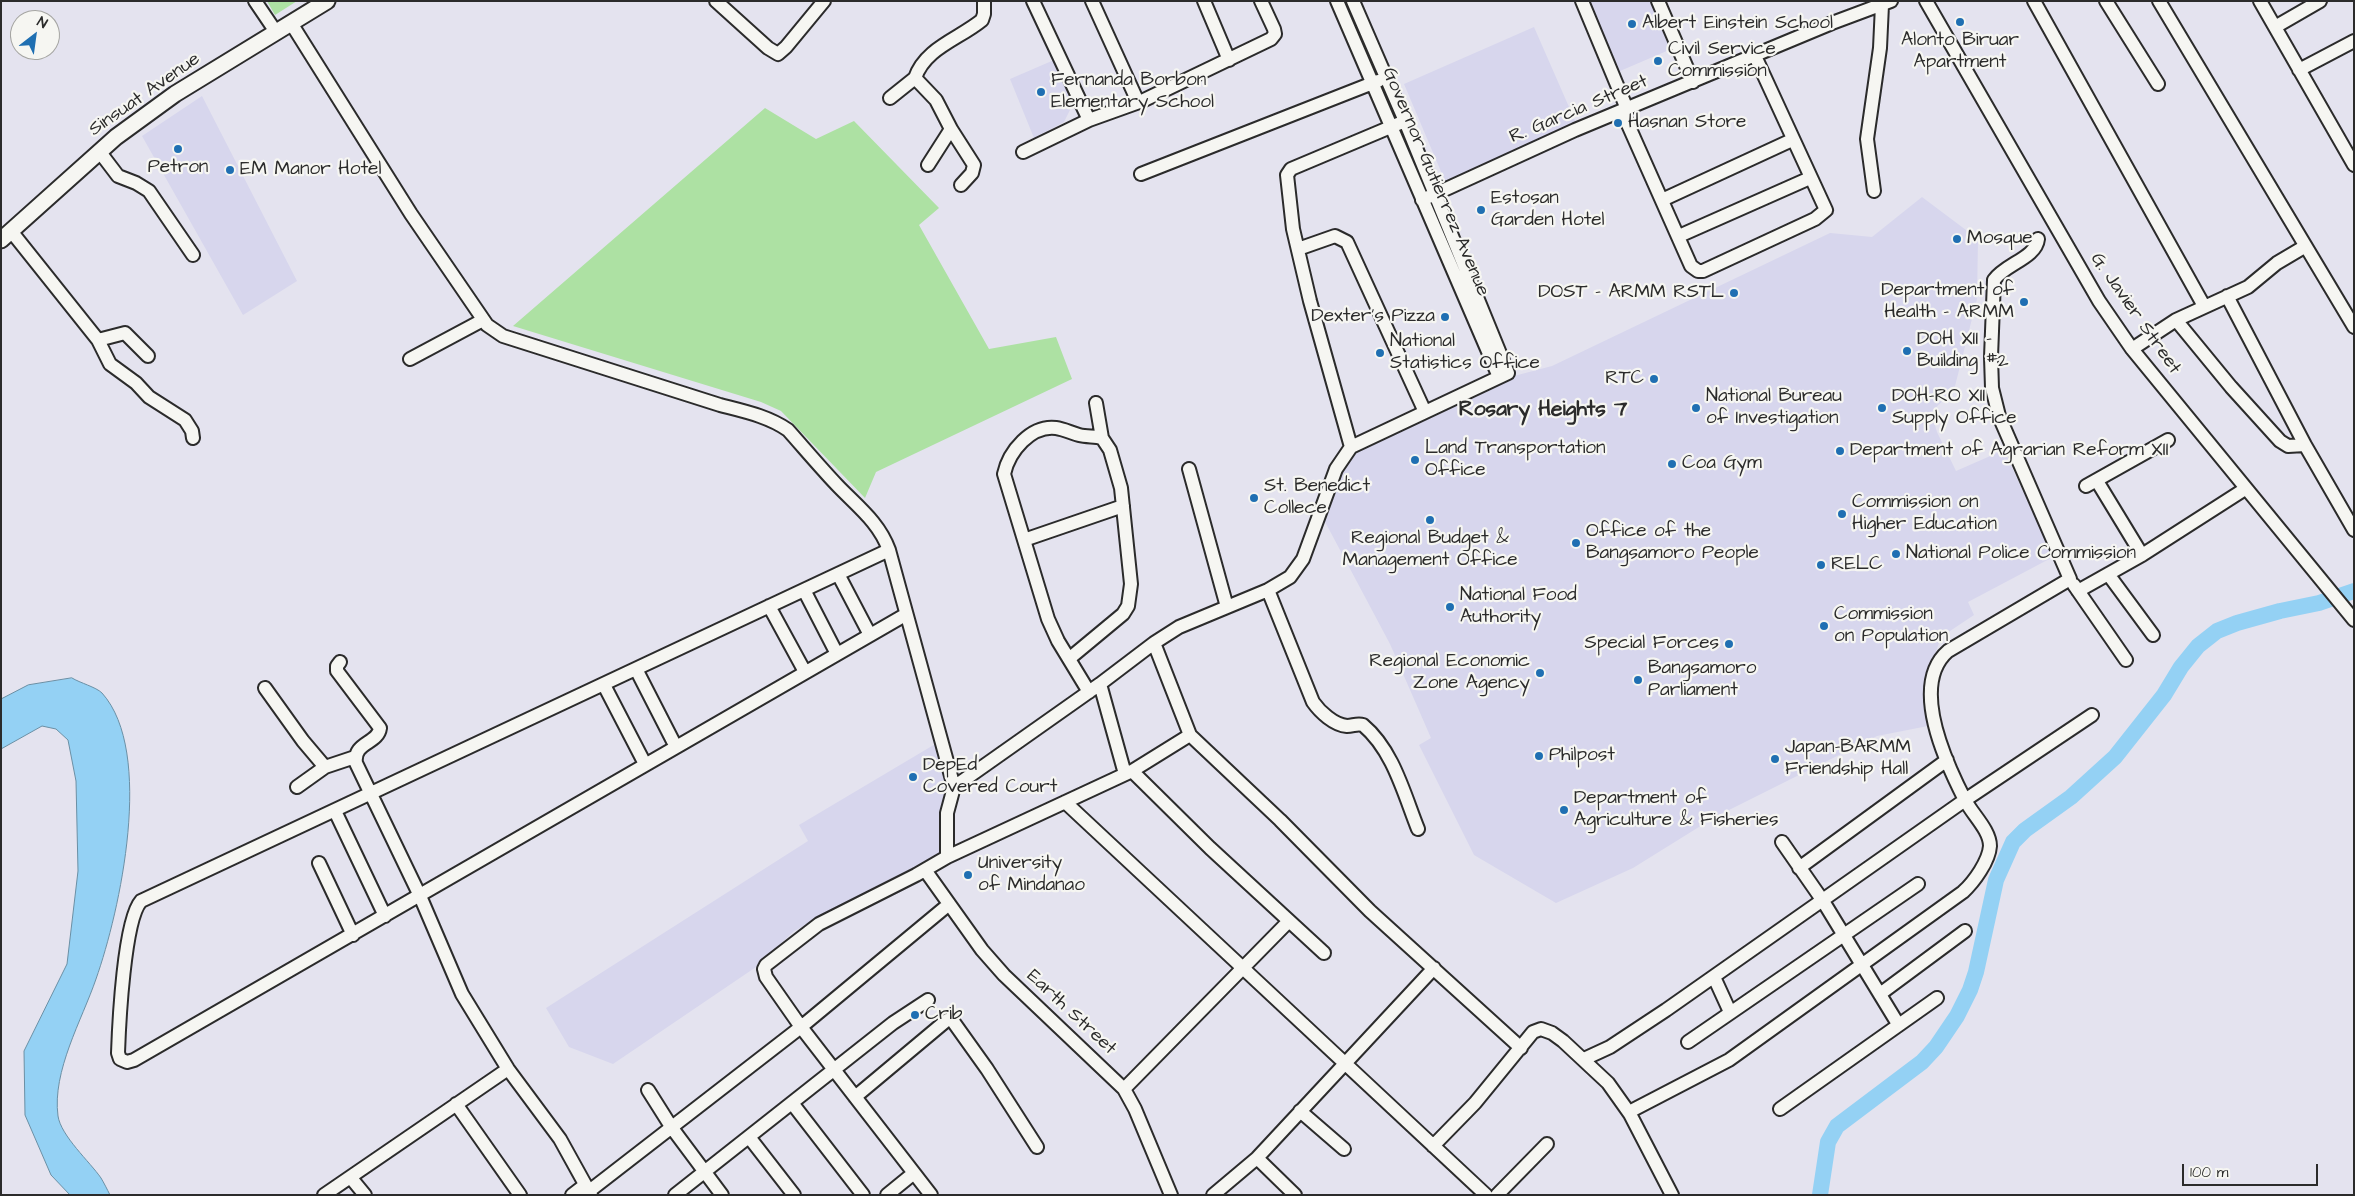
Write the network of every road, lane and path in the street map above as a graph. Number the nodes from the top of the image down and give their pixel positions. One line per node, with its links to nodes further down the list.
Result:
1 (255, 1): 23 (street)
2 (327, 1): 21 (main road, Sinsuat Avenue)
3 (716, 1): 4 (street)
4 (824, 1)
5 (984, 1): 28 (street)
6 (1033, 1): 36 (street)
7 (1092, 1): 34 (street)
8 (1204, 1): 26 (street)
9 (1262, 1): 26 (street)
10 (1353, 1): 29 (street, Governor Gutierrez Avenue)
11 (1582, 1): 35 (street)
12 (1658, 1): 30 (street)
13 (1926, 1): 64 (street, G. Javier Street)
14 (2034, 1): 59 (street)
15 (2106, 1): 32 (street)
16 (2159, 1): 55 (street)
17 (2260, 1): 22 (street)
18 (2320, 1): 22 (street)
19 (1341, 2): 31 (street, Governor Gutierrez Avenue)
20 (1886, 3): 25 (street, R. Garcia Street); 48 (street)
21 (291, 23): 23 (main road, Sinsuat Avenue); 60 (street)
22 (2275, 27): 27 (street)
23 (276, 32): 41 (main road, Sinsuat Avenue)
24 (2354, 41): 27 (street)
25 (1755, 56): 30 (street, R. Garcia Street); 40 (street)
26 (1229, 60): 34 (street)
27 (2299, 70): 44 (street)
28 (915, 78): 33 (street); 39 (street)
29 (1385, 78): 31 (street); 37 (street, Governor Gutierrez Avenue)
30 (1693, 82): 35 (street, R. Garcia Street)
31 (1372, 83): 38 (street, Governor Gutierrez Avenue); 45 (street)
32 (2158, 84)
33 (890, 98)
34 (1138, 102): 36 (street)
35 (1625, 110): 49 (street, R. Garcia Street); 51 (street)
36 (1089, 120): 42 (street)
37 (1405, 121): 38 (street); 49 (street, Governor Gutierrez Avenue)
38 (1390, 128): 50 (street, Governor Gutierrez Avenue); 56 (street)
39 (951, 129): 43 (street); 47 (street)
40 (1792, 140): 46 (street); 51 (street)
41 (99, 151): 52 (main road, Sinsuat Avenue); 57 (street)
42 (1023, 152)
43 (928, 165)
44 (2354, 165)
45 (1141, 174)
46 (1810, 178): 53 (street); 53 (street)
47 (961, 186)
48 (1874, 191)
49 (1435, 194): 50 (street, R. Garcia Street); 67 (street, Governor Gutierrez Avenue)
50 (1422, 200): 67 (street, Governor Gutierrez Avenue)
51 (1662, 200): 53 (street)
52 (6, 235): 63 (street)
53 (1679, 236)
54 (2038, 239): 84 (street)
55 (2304, 247): 58 (street); 62 (street)
56 (1298, 249): 69 (street); 74 (street)
57 (192, 255)
58 (2227, 296): 59 (street); 73 (street)
59 (2204, 306): 61 (street)
60 (482, 320): 66 (street); 80 (street)
61 (2176, 320): 64 (street); 73 (street)
62 (2354, 327)
63 (98, 340): 65 (street); 70 (street)
64 (2132, 349): 76 (street, G. Javier Street)
65 (148, 356)
66 (410, 359)
67 (1504, 375): 69 (street)
68 (1096, 403): 71 (street)
69 (1425, 412): 74 (street)
70 (193, 438)
71 (1102, 438): 77 (street); 79 (street)
72 (2168, 440): 81 (street)
73 (2305, 445): 78 (street)
74 (1351, 447): 86 (street)
75 (1189, 469): 89 (street)
76 (2245, 489): 81 (street); 91 (street, G. Javier Street)
77 (1123, 506): 79 (street); 96 (street)
78 (2354, 530)
79 (1024, 540): 96 (street)
80 (888, 550): 82 (street); 90 (street)
81 (2142, 555): 83 (street)
82 (838, 574): 85 (street); 92 (street)
83 (2108, 574): 87 (street); 93 (street)
84 (2070, 579): 87 (street); 109 (street)
85 (804, 590): 88 (street); 95 (street)
86 (1268, 590): 89 (street); 119 (street)
87 (2078, 592): 97 (street)
88 (769, 606): 99 (street); 100 (street)
89 (1227, 606): 94 (street)
90 (905, 615): 92 (street); 114 (street)
91 (2350, 616)
92 (870, 635): 95 (street)
93 (2153, 635)
94 (1154, 643): 101 (street); 106 (street)
95 (837, 654): 100 (street)
96 (1070, 658): 104 (street)
97 (2126, 660)
98 (340, 662): 108 (street)
99 (636, 669): 102 (street); 107 (street)
100 (805, 672): 107 (street)
101 (1100, 684): 104 (street); 112 (street)
102 (604, 685): 110 (street); 115 (street)
103 (265, 688): 111 (street)
104 (1089, 692): 114 (street)
105 (2092, 715): 116 (street)
106 (1190, 735): 112 (street); 137 (street)
107 (676, 747): 110 (street)
108 (355, 757): 111 (street); 115 (street)
109 (1947, 760): 116 (street); 123 (street)
110 (645, 764): 126 (street)
111 (325, 767): 113 (street)
112 (1129, 773): 117 (street); 130 (street)
113 (297, 787)
114 (954, 787): 121 (street)
115 (371, 794): 118 (street); 126 (street)
116 (1965, 800): 127 (street); 135 (street)
117 (1065, 802): 121 (street); 136 (street)
118 (335, 811): 129 (street); 132 (street)
119 (1418, 829)
120 (1782, 842): 123 (street)
121 (947, 857): 124 (street)
122 (319, 863): 132 (street)
123 (1800, 868): 127 (street)
124 (925, 870): 128 (street, Earth Street); 144 (street)
125 (1918, 884): 133 (street)
126 (420, 896): 129 (street); 149 (street)
127 (1822, 901): 133 (street); 138 (street)
128 (948, 905): 144 (street); 151 (street, Earth Street)
129 (385, 916): 132 (street)
130 (1289, 920): 134 (street); 136 (street)
131 (1965, 931): 139 (street)
132 (353, 934)
133 (1843, 934): 135 (street); 142 (street)
134 (1324, 953)
135 (1862, 964): 139 (street); 158 (street)
136 (1244, 968): 148 (street); 151 (street)
137 (1434, 968): 146 (street); 148 (street)
138 (1714, 977): 142 (street); 147 (street)
139 (1880, 994): 143 (street)
140 (1937, 998): 143 (street)
141 (928, 1000): 150 (street)
142 (1730, 1012): 145 (street)
143 (1898, 1024): 156 (street)
144 (801, 1027): 150 (street); 159 (street)
145 (1688, 1042)
146 (1521, 1048): 147 (street); 162 (street)
147 (1584, 1059): 158 (street)
148 (1346, 1062): 157 (street); 162 (street)
149 (508, 1069): 155 (street); 169 (street)
150 (834, 1070): 153 (street); 154 (street)
151 (1124, 1089): 180 (street, Earth Street)
152 (648, 1090): 159 (street)
153 (855, 1097): 163 (street); 167 (street)
154 (792, 1103): 160 (street); 177 (street)
155 (456, 1104): 168 (street); 172 (street)
156 (1780, 1109)
157 (1300, 1111): 164 (street); 165 (street)
158 (1629, 1112): 185 (street)
159 (672, 1128): 166 (street); 169 (street)
160 (749, 1137): 166 (street); 176 (street)
161 (1547, 1144): 184 (street)
162 (1433, 1146): 183 (street)
163 (1037, 1147)
164 (1344, 1149)
165 (1257, 1158): 181 (street); 182 (street)
166 (705, 1173): 174 (street); 175 (street)
167 (914, 1173): 178 (street); 179 (street)
168 (351, 1178): 170 (street); 171 (street)
169 (588, 1191): 173 (street)
170 (324, 1195)
171 (365, 1195)
172 (520, 1195)
173 (572, 1195)
174 (675, 1195)
175 (722, 1195)
176 (794, 1195)
177 (863, 1195)
178 (887, 1195)
179 (931, 1195)
180 (1171, 1195)
181 (1213, 1195)
182 (1295, 1195)
183 (1486, 1195)
184 (1497, 1195)
185 (1672, 1195)

